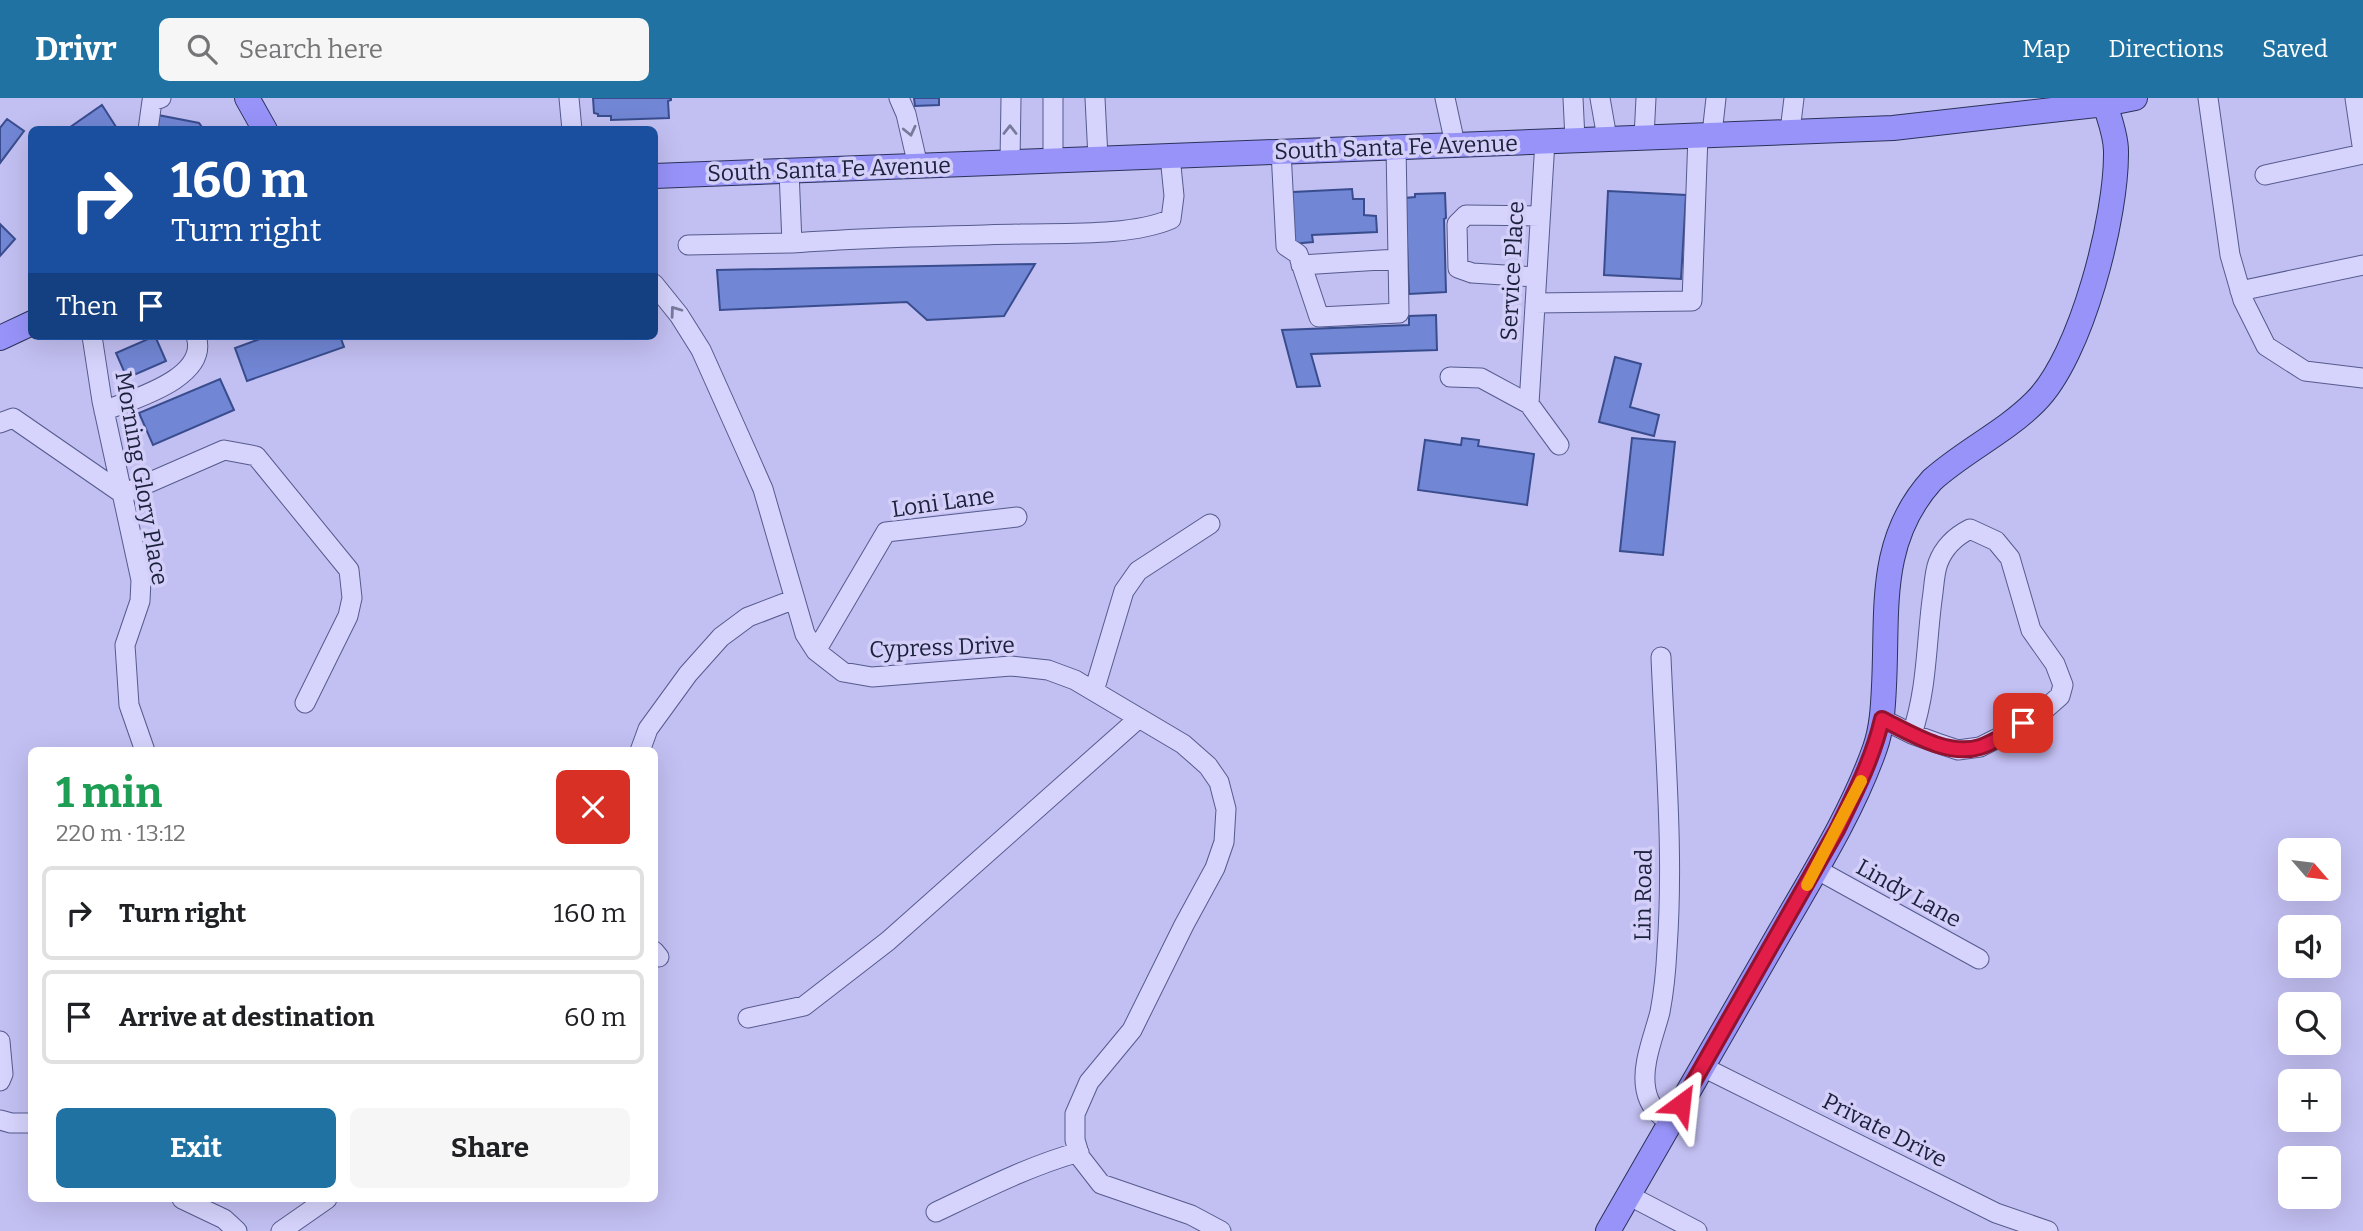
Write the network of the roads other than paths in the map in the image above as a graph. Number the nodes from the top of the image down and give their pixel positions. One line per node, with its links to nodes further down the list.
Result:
1 (161, 98): 19 (street)
2 (247, 98): 20 (main road)
3 (569, 98): 21 (street)
4 (899, 98): 36 (street, one-way to 36)
5 (1011, 98): 35 (street, one-way to 5)
6 (1053, 98): 34 (street)
7 (1096, 98): 33 (street)
8 (1445, 98): 28 (street)
9 (1573, 98): 26 (street)
10 (1601, 98): 25 (street)
11 (1646, 98): 24 (street)
12 (1716, 98): 23 (street)
13 (1794, 98): 22 (street)
14 (2135, 98): 18 (main road, South Santa Fe Avenue)
15 (2208, 98): 48 (street)
16 (2356, 98): 31 (street)
17 (2054, 104): 18 (main road, South Santa Fe Avenue); 22 (main road, South Santa Fe Avenue)
18 (2105, 104): 69 (main road)
19 (149, 126)
20 (263, 126)
21 (572, 126)
22 (1790, 131): 23 (main road, South Santa Fe Avenue)
23 (1705, 135): 24 (main road, South Santa Fe Avenue); 49 (street)
24 (1644, 137): 25 (main road, South Santa Fe Avenue)
25 (1607, 138): 26 (main road, South Santa Fe Avenue)
26 (1575, 139): 27 (main road, South Santa Fe Avenue)
27 (1545, 141): 28 (main road, South Santa Fe Avenue); 40 (street, Service Place)
28 (1455, 144): 29 (main road, South Santa Fe Avenue)
29 (1396, 146): 30 (main road, South Santa Fe Avenue); 43 (street)
30 (1281, 151): 32 (main road, South Santa Fe Avenue); 44 (street)
31 (2363, 153): 38 (street)
32 (1170, 156): 33 (main road, South Santa Fe Avenue); 41 (street)
33 (1098, 158): 34 (main road, South Santa Fe Avenue)
34 (1053, 160): 35 (main road, South Santa Fe Avenue)
35 (1010, 162): 36 (main road, South Santa Fe Avenue)
36 (918, 166): 37 (main road, South Santa Fe Avenue)
37 (789, 171): 39 (main road, South Santa Fe Avenue); 41 (street)
38 (2265, 175)
39 (658, 179)
40 (1540, 216): 46 (street, Service Place); 46 (street)
41 (792, 243): 42 (street)
42 (688, 245)
43 (1397, 259): 44 (street); 44 (street)
44 (1301, 265)
45 (2363, 265): 48 (street)
46 (1536, 277): 49 (street, Service Place)
47 (658, 289): 63 (street, Cypress Drive, one-way to 47)
48 (2240, 291): 55 (street)
49 (1535, 303): 56 (street, Service Place)
50 (28, 325): 51 (main road)
51 (0, 338)
52 (93, 340): 57 (street, Morning Glory Place)
53 (197, 340): 57 (street)
54 (1450, 377): 56 (street)
55 (2363, 378)
56 (1529, 404): 59 (street)
57 (104, 411): 60 (street, Morning Glory Place)
58 (0, 423): 60 (street)
59 (1559, 445)
60 (123, 494): 67 (street); 71 (street, Morning Glory Place)
61 (1017, 517): 64 (street, Loni Lane)
62 (1210, 524): 66 (street)
63 (795, 599): 64 (street, Cypress Drive); 72 (street)
64 (816, 651): 66 (street, Cypress Drive)
65 (1661, 657): 80 (street, Lin Road)
66 (1094, 691): 68 (street, Cypress Drive)
67 (305, 703)
68 (1139, 718): 75 (street); 82 (street, Cypress Drive)
69 (1882, 719): 70 (street); 73 (main road)
70 (1912, 734): 70 (street)
71 (144, 747)
72 (641, 747)
73 (1816, 869): 74 (street, Lindy Lane); 77 (main road)
74 (1979, 959)
75 (748, 1018)
76 (0, 1041): 78 (street)
77 (1703, 1067): 80 (main road); 92 (street, Private Drive)
78 (0, 1081)
79 (0, 1120): 81 (street)
80 (1670, 1123): 83 (main road)
81 (28, 1126)
82 (1079, 1152): 86 (street); 89 (street, Cypress Drive)
83 (1629, 1195): 90 (main road); 91 (street)
84 (188, 1202): 87 (street)
85 (323, 1202): 88 (street)
86 (936, 1212)
87 (237, 1231)
88 (281, 1231)
89 (1221, 1231)
90 (1608, 1231)
91 (1697, 1231)
92 (2048, 1231)

